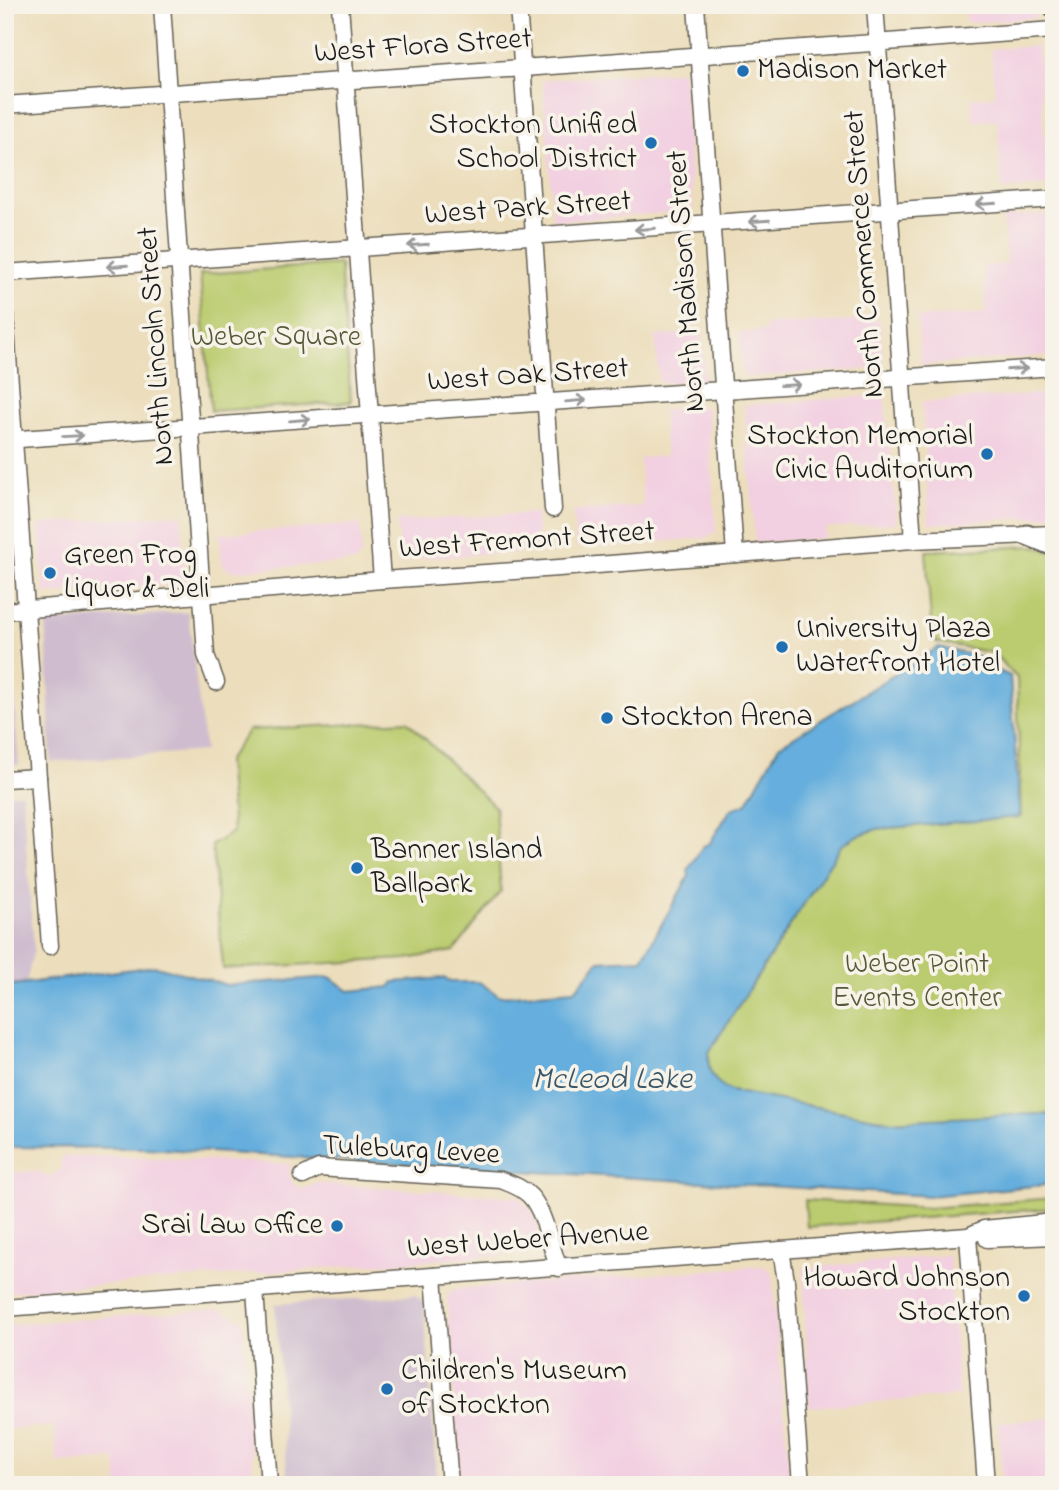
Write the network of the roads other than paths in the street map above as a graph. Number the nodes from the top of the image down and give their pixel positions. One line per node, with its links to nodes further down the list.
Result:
1 (162, 5): 11 (street, North Lincoln Street)
2 (340, 5): 10 (street)
3 (519, 5): 9 (street)
4 (696, 5): 8 (street, North Madison Street)
5 (875, 5): 7 (street, North Commerce Street)
6 (1054, 30): 7 (street, West Flora Street)
7 (878, 43): 8 (street, West Flora Street); 14 (street, North Commerce Street)
8 (700, 55): 9 (street, West Flora Street); 15 (street, North Madison Street)
9 (523, 68): 10 (street, West Flora Street); 16 (street)
10 (345, 80): 11 (street, West Flora Street); 17 (street)
11 (168, 93): 12 (street, West Flora Street); 18 (street, North Lincoln Street)
12 (5, 105)
13 (1054, 199): 14 (street, West Park Street, one-way to 14)
14 (890, 211): 15 (street, West Park Street, one-way to 15); 22 (street, North Commerce Street)
15 (713, 224): 16 (street, West Park Street, one-way to 16); 23 (street, North Madison Street)
16 (535, 236): 17 (street, West Park Street, one-way to 17); 24 (street)
17 (358, 249): 18 (street, West Park Street); 25 (street)
18 (180, 261): 19 (street, West Park Street, one-way to 19); 26 (street, North Lincoln Street)
19 (5, 274)
20 (5, 314): 27 (street)
21 (1054, 367): 22 (street, West Oak Street, one-way to 21)
22 (902, 378): 23 (street, West Oak Street, one-way to 22); 31 (street, North Commerce Street)
23 (722, 389): 24 (street, West Oak Street, one-way to 23); 33 (street, North Madison Street)
24 (545, 403): 25 (street, West Oak Street); 28 (street)
25 (369, 414): 26 (street, West Oak Street, one-way to 25); 34 (street)
26 (190, 429): 27 (street, West Oak Street, one-way to 26); 35 (street, North Lincoln Street)
27 (9, 440): 36 (street)
28 (553, 509)
29 (1054, 534): 30 (street, West Fremont Street)
30 (1027, 535): 31 (street, West Fremont Street); 32 (main road)
31 (913, 540): 33 (street, West Fremont Street)
32 (1054, 546)
33 (735, 554): 34 (street, West Fremont Street)
34 (382, 580): 35 (street, West Fremont Street)
35 (202, 596): 36 (street, West Fremont Street); 38 (street, North Lincoln Street)
36 (27, 610): 37 (street, West Fremont Street); 39 (street)
37 (5, 611)
38 (216, 682)
39 (38, 777): 40 (street); 41 (street)
40 (5, 779)
41 (50, 946)
42 (303, 1176): 47 (street, Tuleburg Levee)
43 (1054, 1222): 44 (street, West Weber Avenue)
44 (968, 1236): 45 (street); 46 (street, West Weber Avenue); 54 (street)
45 (1054, 1236)
46 (781, 1250): 47 (street, West Weber Avenue); 53 (street)
47 (559, 1268): 48 (street, West Weber Avenue)
48 (434, 1276): 49 (street, West Weber Avenue); 52 (street)
49 (256, 1290): 50 (street, West Weber Avenue); 51 (street)
50 (5, 1308)
51 (269, 1485)
52 (450, 1485)
53 (801, 1485)
54 (986, 1485)

